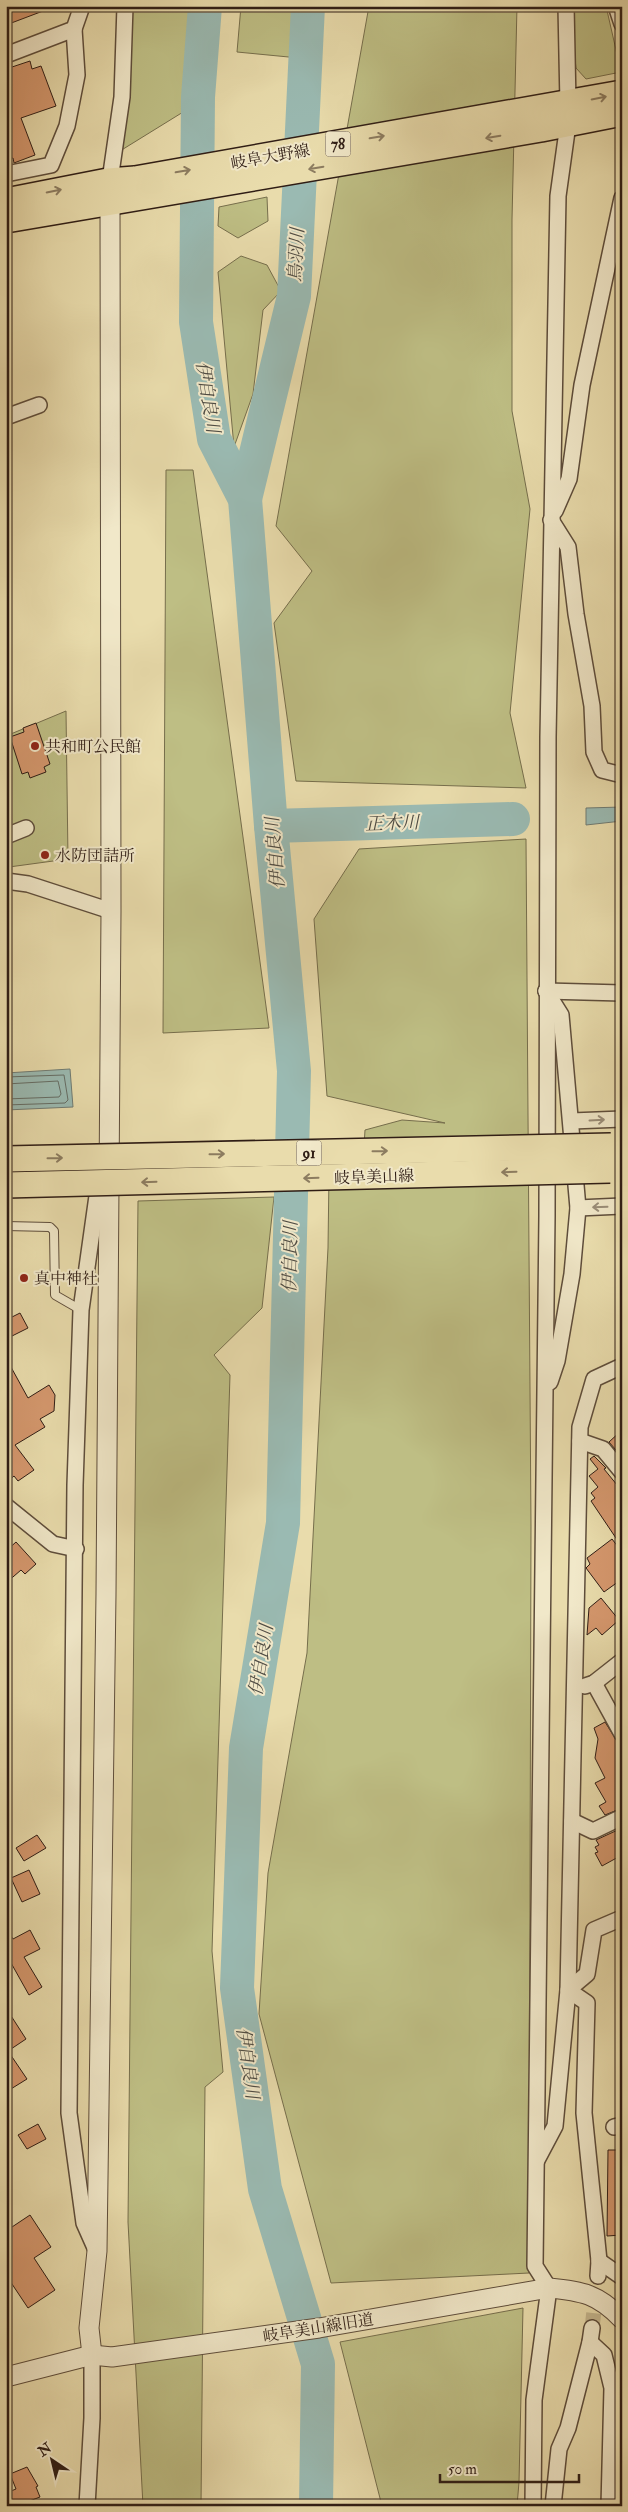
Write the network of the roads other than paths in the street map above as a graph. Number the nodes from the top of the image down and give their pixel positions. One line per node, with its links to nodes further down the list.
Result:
1 (82, 6): 6 (street)
2 (125, 6): 12 (street)
3 (566, 6): 10 (street)
4 (616, 6): 5 (street)
5 (622, 24)
6 (74, 29): 7 (street); 11 (street)
7 (6, 55)
8 (622, 93): 10 (main road, 岐阜大野線 / 78, one-way to 8)
9 (622, 113): 10 (main road, 岐阜大野線 / 78)
10 (568, 114): 12 (main road, 岐阜大野線 / 78); 18 (street)
11 (6, 174)
12 (109, 191): 14 (main road, 岐阜大野線 / 78, one-way to 12); 15 (main road, 岐阜大野線 / 78); 23 (street)
13 (622, 198): 18 (street)
14 (6, 200)
15 (6, 220)
16 (39, 405): 17 (street)
17 (6, 417)
18 (551, 520): 19 (street); 24 (street)
19 (622, 775)
20 (26, 828): 21 (street)
21 (6, 836)
22 (6, 881): 23 (street)
23 (111, 912): 51 (street)
24 (546, 991): 25 (street); 27 (street); 37 (street)
25 (622, 993)
26 (622, 1118): 27 (street, one-way to 26)
27 (572, 1121): 33 (street)
28 (616, 1158): 29 (main road, 岐阜美山線 / 91, one-way to 28, bridge); 30 (main road, 岐阜美山線 / 91, one-way to 30, bridge)
29 (6, 1159)
30 (6, 1185)
31 (98, 1196): 35 (street)
32 (622, 1206): 33 (street, one-way to 33)
33 (578, 1208): 37 (street)
34 (6, 1226): 35 (lane)
35 (80, 1310): 41 (street)
36 (622, 1366): 38 (street)
37 (545, 1395): 50 (street)
38 (580, 1441): 39 (street); 44 (street)
39 (622, 1472)
40 (6, 1506): 41 (street)
41 (76, 1549): 51 (street)
42 (622, 1661): 43 (street)
43 (594, 1683): 44 (street); 45 (street)
44 (574, 1689): 47 (street)
45 (622, 1734)
46 (622, 1817): 47 (street)
47 (572, 1821): 49 (street)
48 (622, 1918): 49 (street)
49 (568, 1990): 50 (street); 52 (street)
50 (536, 2163): 53 (street)
51 (97, 2251): 55 (street)
52 (622, 2277)
53 (549, 2288): 54 (street, 岐阜美山線旧道); 55 (street, 岐阜美山線旧道); 58 (street)
54 (622, 2319)
55 (92, 2355): 56 (street, 岐阜美山線旧道); 57 (street)
56 (6, 2377)
57 (87, 2506)
58 (533, 2506)
59 (553, 2506): 60 (street)
60 (609, 2506)

